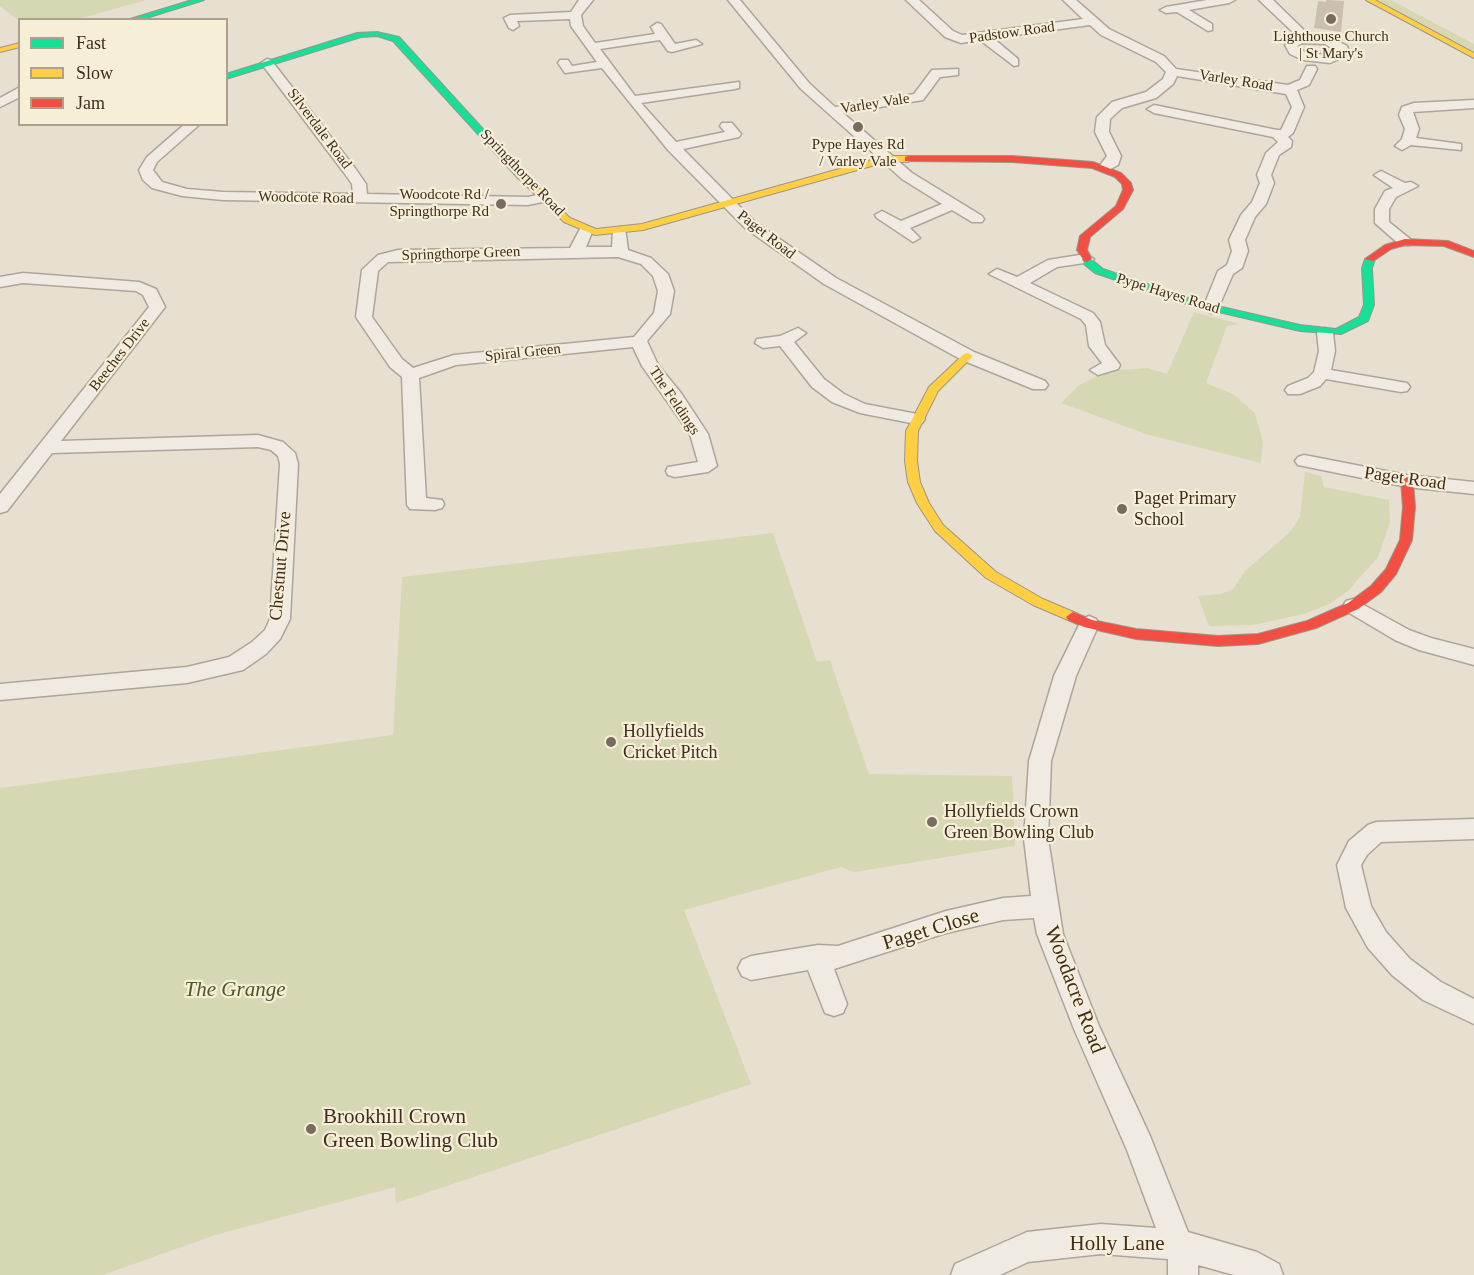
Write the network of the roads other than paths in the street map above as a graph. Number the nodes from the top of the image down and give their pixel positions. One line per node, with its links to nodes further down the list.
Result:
1 (173, 0): 14 (main road)
2 (200, 0): 14 (main road)
3 (587, 0): 13 (street)
4 (734, 0): 43 (street)
5 (912, 0): 18 (street, Padstow Road)
6 (1069, 0): 16 (street)
7 (1224, 0): 11 (street)
8 (1265, 0): 19 (street)
9 (1370, 0): 26 (main road)
10 (1395, 0): 20 (main road)
11 (1179, 8): 12 (street); 17 (street)
12 (1166, 10)
13 (575, 15): 15 (street); 23 (street, Paget Road)
14 (124, 18)
15 (509, 19)
16 (1091, 21): 18 (street, Padstow Road); 34 (street)
17 (1208, 27)
18 (986, 38): 28 (street)
19 (1305, 38)
20 (1474, 42)
21 (696, 44): 23 (street)
22 (18, 46): 24 (main road)
23 (592, 47): 31 (street, Paget Road)
24 (0, 50)
25 (18, 52): 27 (main road)
26 (1474, 56)
27 (0, 57)
28 (1014, 62)
29 (267, 63): 35 (main road, Springthorpe Road); 54 (main road, Springthorpe Road); 55 (street, Silverdale Road)
30 (564, 63): 31 (street)
31 (605, 64): 39 (street, Paget Road)
32 (1311, 69): 37 (street)
33 (954, 72): 43 (street, Varley Vale)
34 (1172, 72): 37 (street, Varley Road); 51 (street)
35 (228, 76)
36 (735, 85): 39 (street)
37 (1288, 90): 46 (street, Varley Road)
38 (18, 92): 40 (street)
39 (632, 100): 47 (street, Paget Road)
40 (0, 104)
41 (1474, 104): 48 (street)
42 (1154, 109): 46 (street)
43 (832, 111): 50 (street)
44 (192, 126): 55 (street, Woodcote Road)
45 (735, 134): 47 (street)
46 (1277, 134): 72 (street, Varley Road)
47 (673, 147): 56 (street, Paget Road)
48 (1456, 147)
49 (928, 158): 50 (main road); 51 (main road); 53 (street)
50 (886, 159): 53 (street); 56 (main road, Springthorpe Road)
51 (1105, 168): 68 (main road)
52 (1381, 175): 64 (street)
53 (907, 176): 57 (street)
54 (542, 198): 55 (street, Woodcote Road); 61 (main road, Springthorpe Road)
55 (361, 199)
56 (728, 205): 62 (main road, Springthorpe Road); 76 (street, Paget Road)
57 (951, 205): 59 (street); 60 (street)
58 (882, 214): 60 (street)
59 (977, 219)
60 (900, 227): 63 (street)
61 (586, 230): 62 (main road, Springthorpe Road); 65 (street)
62 (620, 231): 66 (street)
63 (913, 238)
64 (1405, 242): 67 (main road); 73 (main road)
65 (576, 252): 66 (street, Springthorpe Green); 79 (street, Springthorpe Green)
66 (620, 252): 74 (street)
67 (1474, 254)
68 (1086, 259): 71 (street); 72 (main road, Pype Hayes Road)
69 (997, 274): 71 (street)
70 (0, 282): 84 (street, Beeches Drive)
71 (1018, 283): 77 (street)
72 (1211, 308): 73 (main road, Pype Hayes Road)
73 (1331, 332): 78 (street)
74 (639, 341): 79 (street, Spiral Green); 86 (street, The Feldings)
75 (763, 343): 83 (street)
76 (968, 356): 80 (street, Paget Road); 83 (main road)
77 (1112, 367)
78 (1322, 373): 81 (street); 82 (street)
79 (410, 375): 89 (street)
80 (1039, 385)
81 (1401, 387)
82 (1294, 390)
83 (916, 419): 92 (main road)
84 (48, 447): 90 (street, Beeches Drive); 94 (street, Chestnut Drive)
85 (1304, 461): 87 (street, Paget Road)
86 (675, 471)
87 (1407, 481): 88 (street, Paget Road); 91 (main road)
88 (1474, 488)
89 (435, 504)
90 (0, 507)
91 (1353, 606): 92 (main road); 93 (street)
92 (1089, 624): 96 (street, Woodacre Road)
93 (1474, 657)
94 (0, 692)
95 (1474, 829): 100 (street)
96 (1045, 906): 97 (street, Paget Close); 101 (street, Woodacre Road)
97 (818, 957): 98 (street, Paget Close); 99 (street)
98 (751, 968)
99 (834, 1004)
100 (1474, 1012)
101 (1176, 1244): 102 (street, Holly Lane); 103 (street, Woodacre Road); 104 (street, Holly Lane)
102 (966, 1275)
103 (1183, 1275)
104 (1268, 1275)

